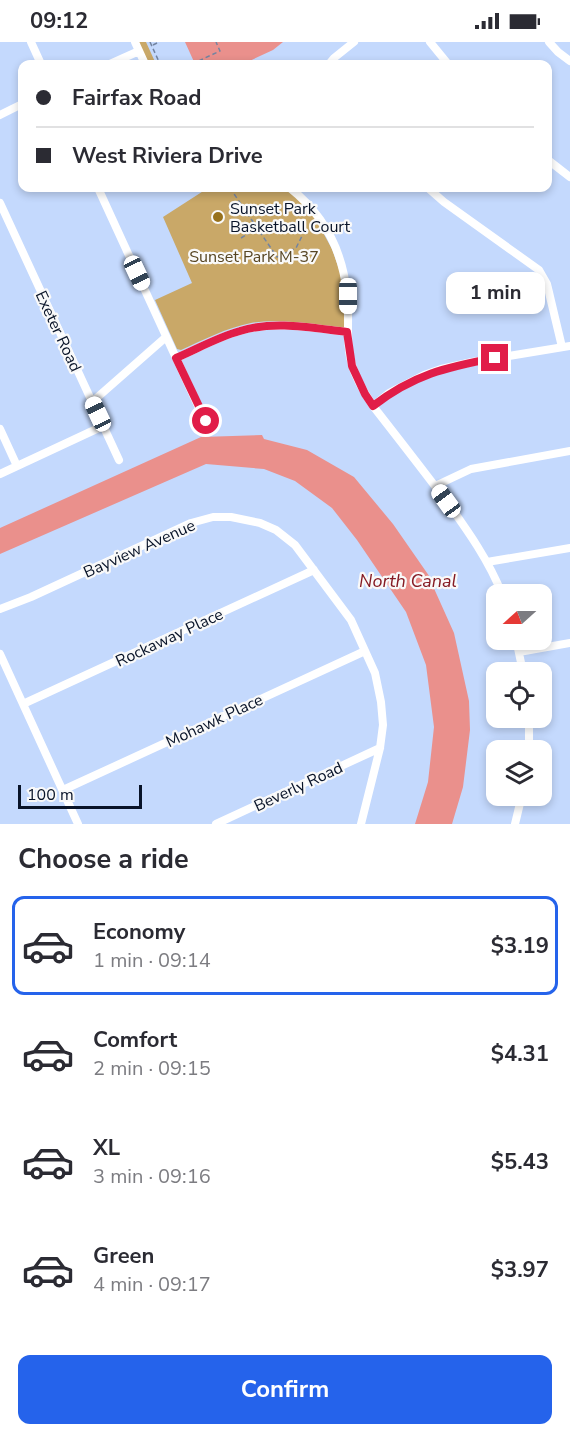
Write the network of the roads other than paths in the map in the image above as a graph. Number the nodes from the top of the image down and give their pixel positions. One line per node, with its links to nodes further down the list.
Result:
1 (31, 42): 7 (street)
2 (135, 42): 6 (street)
3 (354, 42): 10 (street)
4 (430, 42): 11 (street)
5 (549, 42): 12 (street)
6 (139, 51): 8 (street); 9 (street)
7 (39, 60)
8 (119, 60)
9 (143, 60)
10 (332, 60)
11 (445, 60)
12 (570, 61)
13 (18, 106): 14 (street)
14 (0, 115)
15 (552, 163): 16 (street)
16 (570, 177)
17 (100, 192): 22 (street)
18 (295, 192): 21 (street)
19 (433, 192): 23 (street)
20 (0, 202): 25 (street, Exeter Road)
21 (347, 332): 24 (street); 26 (street)
22 (166, 337): 24 (street); 25 (street)
23 (566, 346): 26 (street)
24 (176, 358): 27 (street)
25 (92, 402): 28 (street, Exeter Road)
26 (373, 406): 34 (street)
27 (206, 421)
28 (103, 426): 31 (street, Exeter Road); 32 (street)
29 (0, 429): 32 (street)
30 (570, 451): 34 (street)
31 (119, 460)
32 (17, 466): 33 (street)
33 (0, 474)
34 (435, 486): 36 (street)
35 (570, 548): 36 (street)
36 (487, 562): 38 (street)
37 (314, 570): 39 (street, Bayview Avenue); 41 (street, Bayview Avenue); 45 (street, Rockaway Place)
38 (497, 584)
39 (0, 609)
40 (570, 643): 42 (street)
41 (365, 651): 46 (street, Bayview Avenue); 47 (street, Mohawk Place)
42 (519, 652): 44 (street)
43 (0, 654): 45 (street)
44 (521, 662)
45 (23, 704): 47 (street)
46 (380, 748): 50 (street, Beverly Road); 51 (street, Bayview Avenue)
47 (63, 790): 49 (street)
48 (519, 806): 52 (street)
49 (78, 824)
50 (216, 824)
51 (362, 824)
52 (515, 824)

